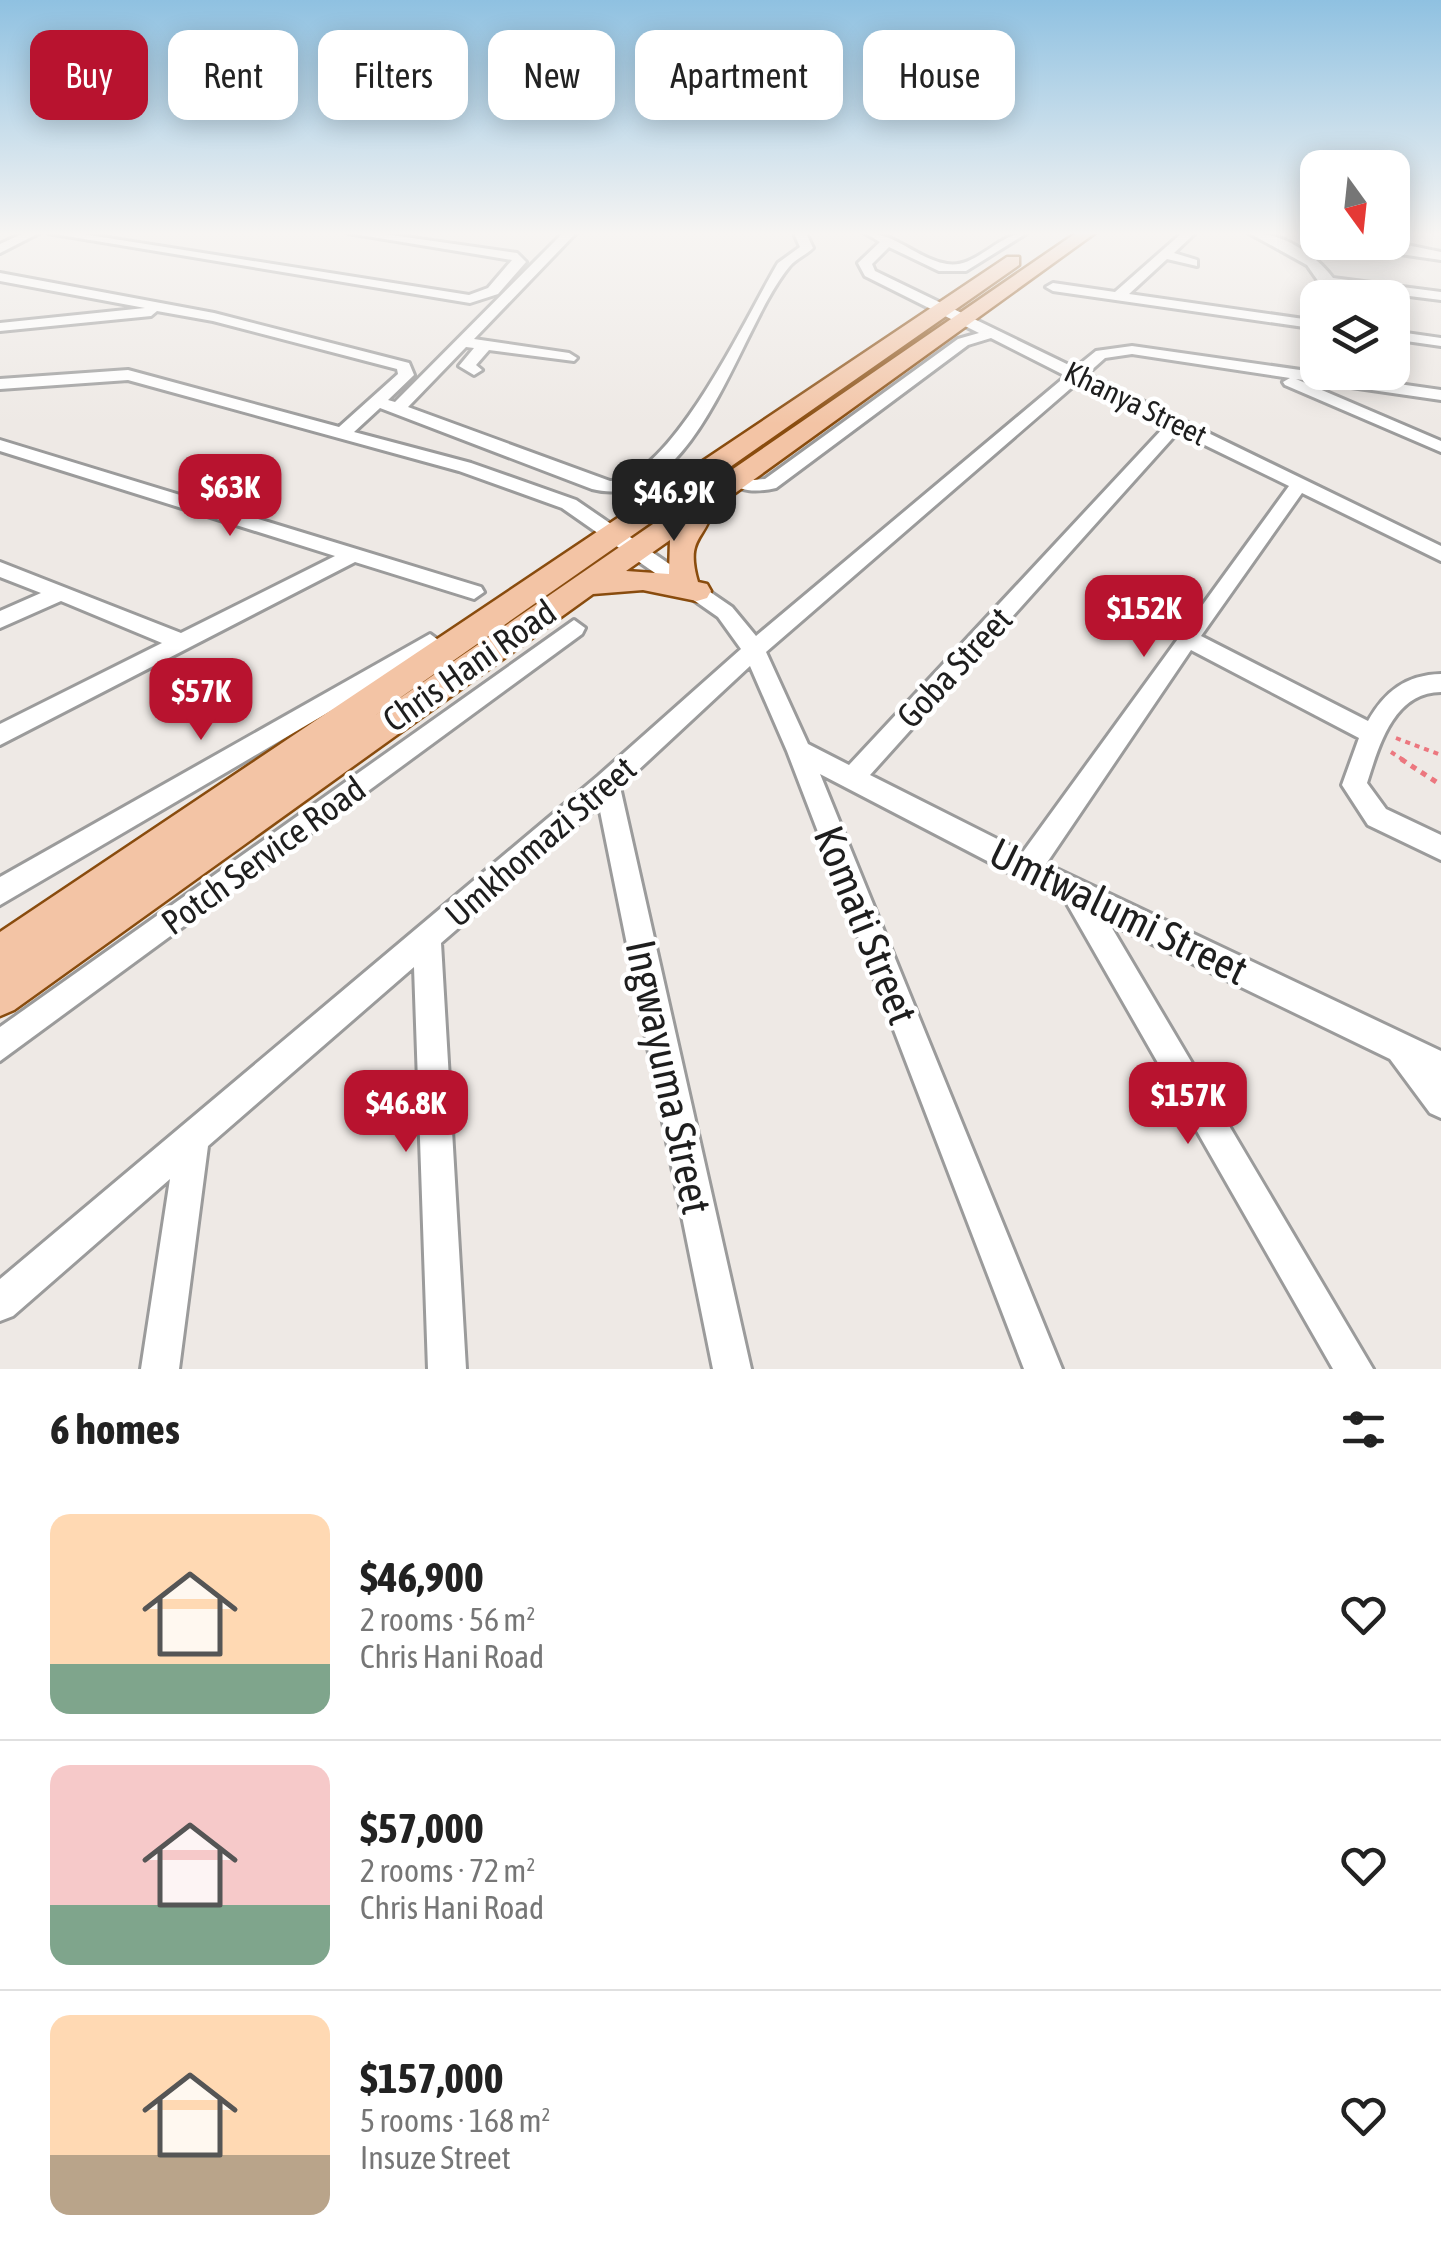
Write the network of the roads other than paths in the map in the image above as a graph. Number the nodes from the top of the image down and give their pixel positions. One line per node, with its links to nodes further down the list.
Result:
1 (111, 297): 9 (street)
2 (508, 297): 15 (street)
3 (766, 297): 25 (street)
4 (919, 297): 8 (street, Khanya Street)
5 (958, 297): 8 (main road, Chris Hani Road)
6 (995, 297): 10 (main road, Chris Hani Road)
7 (1124, 297): 11 (street)
8 (941, 308): 10 (street, Khanya Street); 32 (main road, Chris Hani Road)
9 (179, 309): 12 (street); 24 (street)
10 (963, 319): 13 (street, Khanya Street); 30 (main road, Chris Hani Road)
11 (1300, 322)
12 (0, 326)
13 (994, 333): 21 (street, Khanya Street); 30 (street)
14 (1410, 338): 16 (street)
15 (464, 342): 17 (street); 25 (street)
16 (1441, 342)
17 (485, 344): 18 (street); 20 (street)
18 (569, 358)
19 (1260, 368): 21 (street, Umkhomazi Street); 23 (street, Umkhomazi Street); 28 (street)
20 (474, 370)
21 (1076, 373): 26 (street, Khanya Street); 45 (street, Umkhomazi Street)
22 (0, 384): 27 (street, Komati Street)
23 (1441, 395)
24 (378, 401): 25 (street); 27 (street)
25 (397, 410)
26 (1177, 423): 31 (street, Khanya Street); 50 (street, Goba Street)
27 (343, 433): 32 (street, Komati Street)
28 (1441, 447)
29 (5, 449): 33 (street)
30 (728, 484): 32 (main road, Chris Hani Road); 36 (main road)
31 (1300, 484): 34 (street, Khanya Street); 42 (street)
32 (626, 542): 36 (street, Komati Street); 37 (main road, Chris Hani Road); 57 (main road, Chris Hani Road)
33 (355, 554): 39 (street); 43 (street)
34 (1441, 554)
35 (0, 569): 38 (street)
36 (691, 586): 37 (main road); 45 (street, Komati Street)
37 (578, 588): 58 (main road, Chris Hani Road)
38 (63, 592): 40 (street); 43 (street)
39 (474, 592)
40 (0, 620)
41 (574, 628): 59 (street, Potch Service Road)
42 (1190, 640): 47 (street); 53 (street)
43 (182, 642): 48 (street)
44 (430, 642): 54 (street, Chris Hani Road)
45 (754, 650): 49 (street, Komati Street); 51 (street, Umkhomazi Street)
46 (1441, 683): 47 (street)
47 (1371, 734): 52 (street)
48 (0, 735)
49 (798, 752): 50 (street, Umtwalumi Street); 68 (street, Komati Street)
50 (852, 778): 53 (street, Umtwalumi Street)
51 (607, 784): 56 (street, Umkhomazi Street); 67 (street, Ingwayuma Street)
52 (1441, 848)
53 (1029, 866): 55 (street, Umtwalumi Street)
54 (0, 892)
55 (1076, 894): 60 (street, Umtwalumi Street); 69 (street)
56 (427, 939): 63 (street, Umkhomazi Street); 66 (street)
57 (0, 954)
58 (0, 996)
59 (0, 1046)
60 (1400, 1048): 61 (street, Umtwalumi Street); 62 (street)
61 (1441, 1067)
62 (1441, 1102)
63 (193, 1136): 64 (street, Umkhomazi Street); 65 (street)
64 (0, 1303)
65 (160, 1369)
66 (447, 1369)
67 (732, 1369)
68 (1043, 1369)
69 (1354, 1369)

